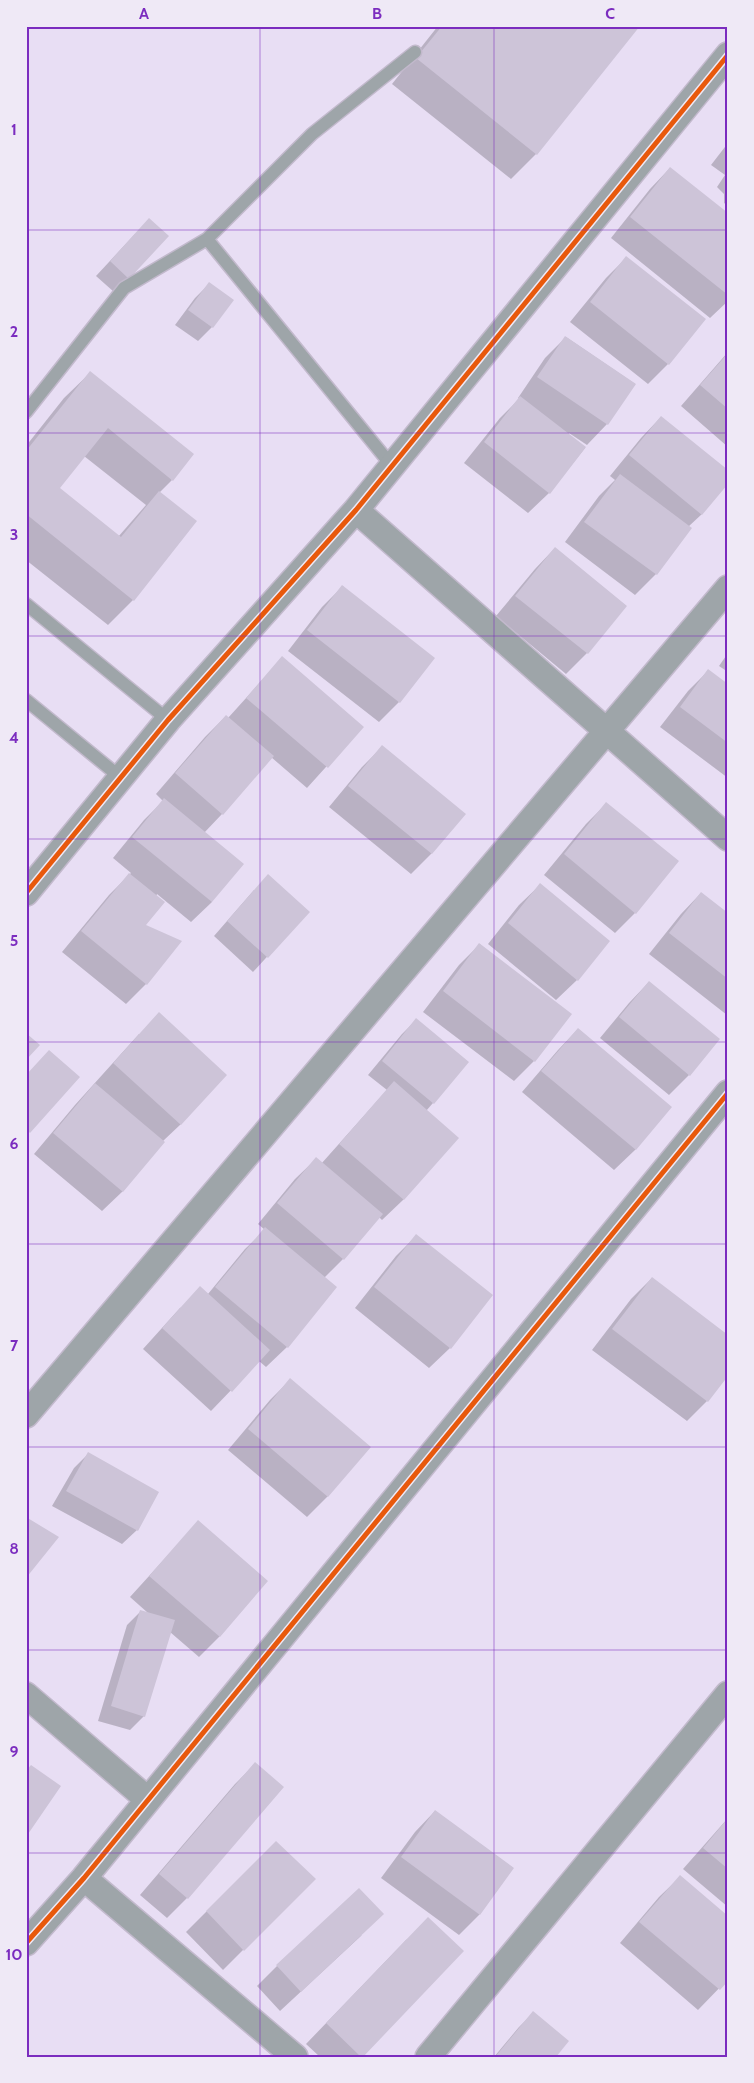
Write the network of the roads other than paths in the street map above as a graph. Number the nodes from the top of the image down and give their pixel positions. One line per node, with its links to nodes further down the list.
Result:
1 (415, 52): 3 (lane)
2 (728, 55): 5 (street)
3 (207, 239): 4 (lane); 5 (lane)
4 (26, 412)
5 (392, 466): 6 (street)
6 (356, 510): 10 (street); 11 (street)
7 (728, 588): 11 (street)
8 (26, 604): 10 (lane)
9 (26, 700): 12 (lane)
10 (168, 720): 12 (street)
11 (607, 730): 13 (street); 16 (street)
12 (120, 777): 14 (street)
13 (728, 838)
14 (26, 893)
15 (728, 1092): 19 (street)
16 (26, 1415)
17 (728, 1694): 23 (street)
18 (26, 1695): 19 (street)
19 (147, 1800): 20 (street)
20 (84, 1878): 21 (street); 22 (street)
21 (26, 1943)
22 (295, 2057)
23 (428, 2057)

